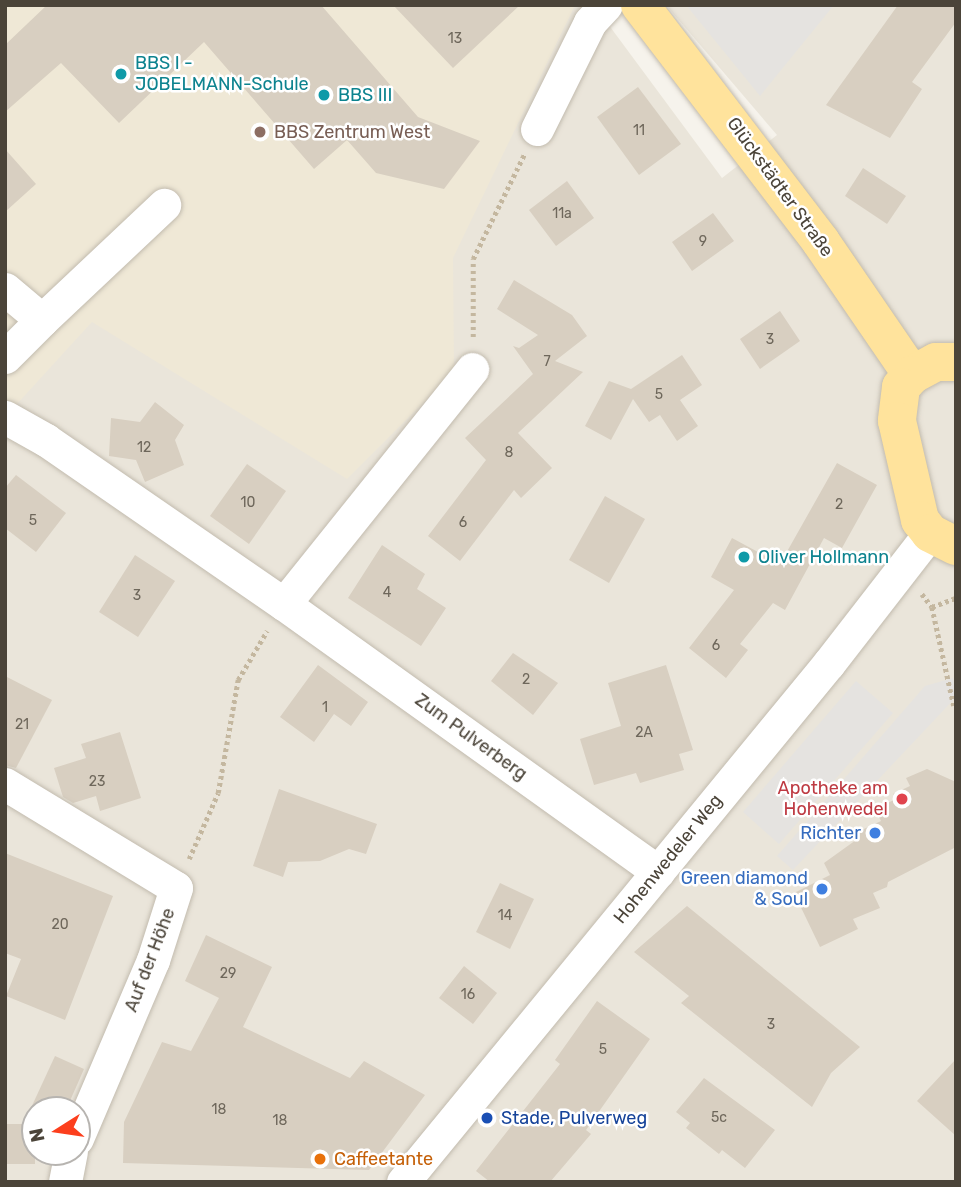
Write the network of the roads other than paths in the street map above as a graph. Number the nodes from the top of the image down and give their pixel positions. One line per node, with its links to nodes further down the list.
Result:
1 (606, 5): 3 (street)
2 (640, 5): 8 (main road, Glückstädter Straße)
3 (537, 129)
4 (164, 205): 6 (street)
5 (5, 289): 6 (street)
6 (41, 320): 7 (street)
7 (5, 357)
8 (942, 363): 11 (main road)
9 (472, 369): 12 (street)
10 (5, 417): 12 (street, Zum Pulverberg)
11 (943, 539): 14 (street, Hohenwedeler Weg)
12 (284, 604): 14 (street, Zum Pulverberg)
13 (5, 784): 15 (street, Auf der Höhe)
14 (657, 872): 16 (street, Hohenwedeler Weg)
15 (91, 1105)
16 (403, 1182)

